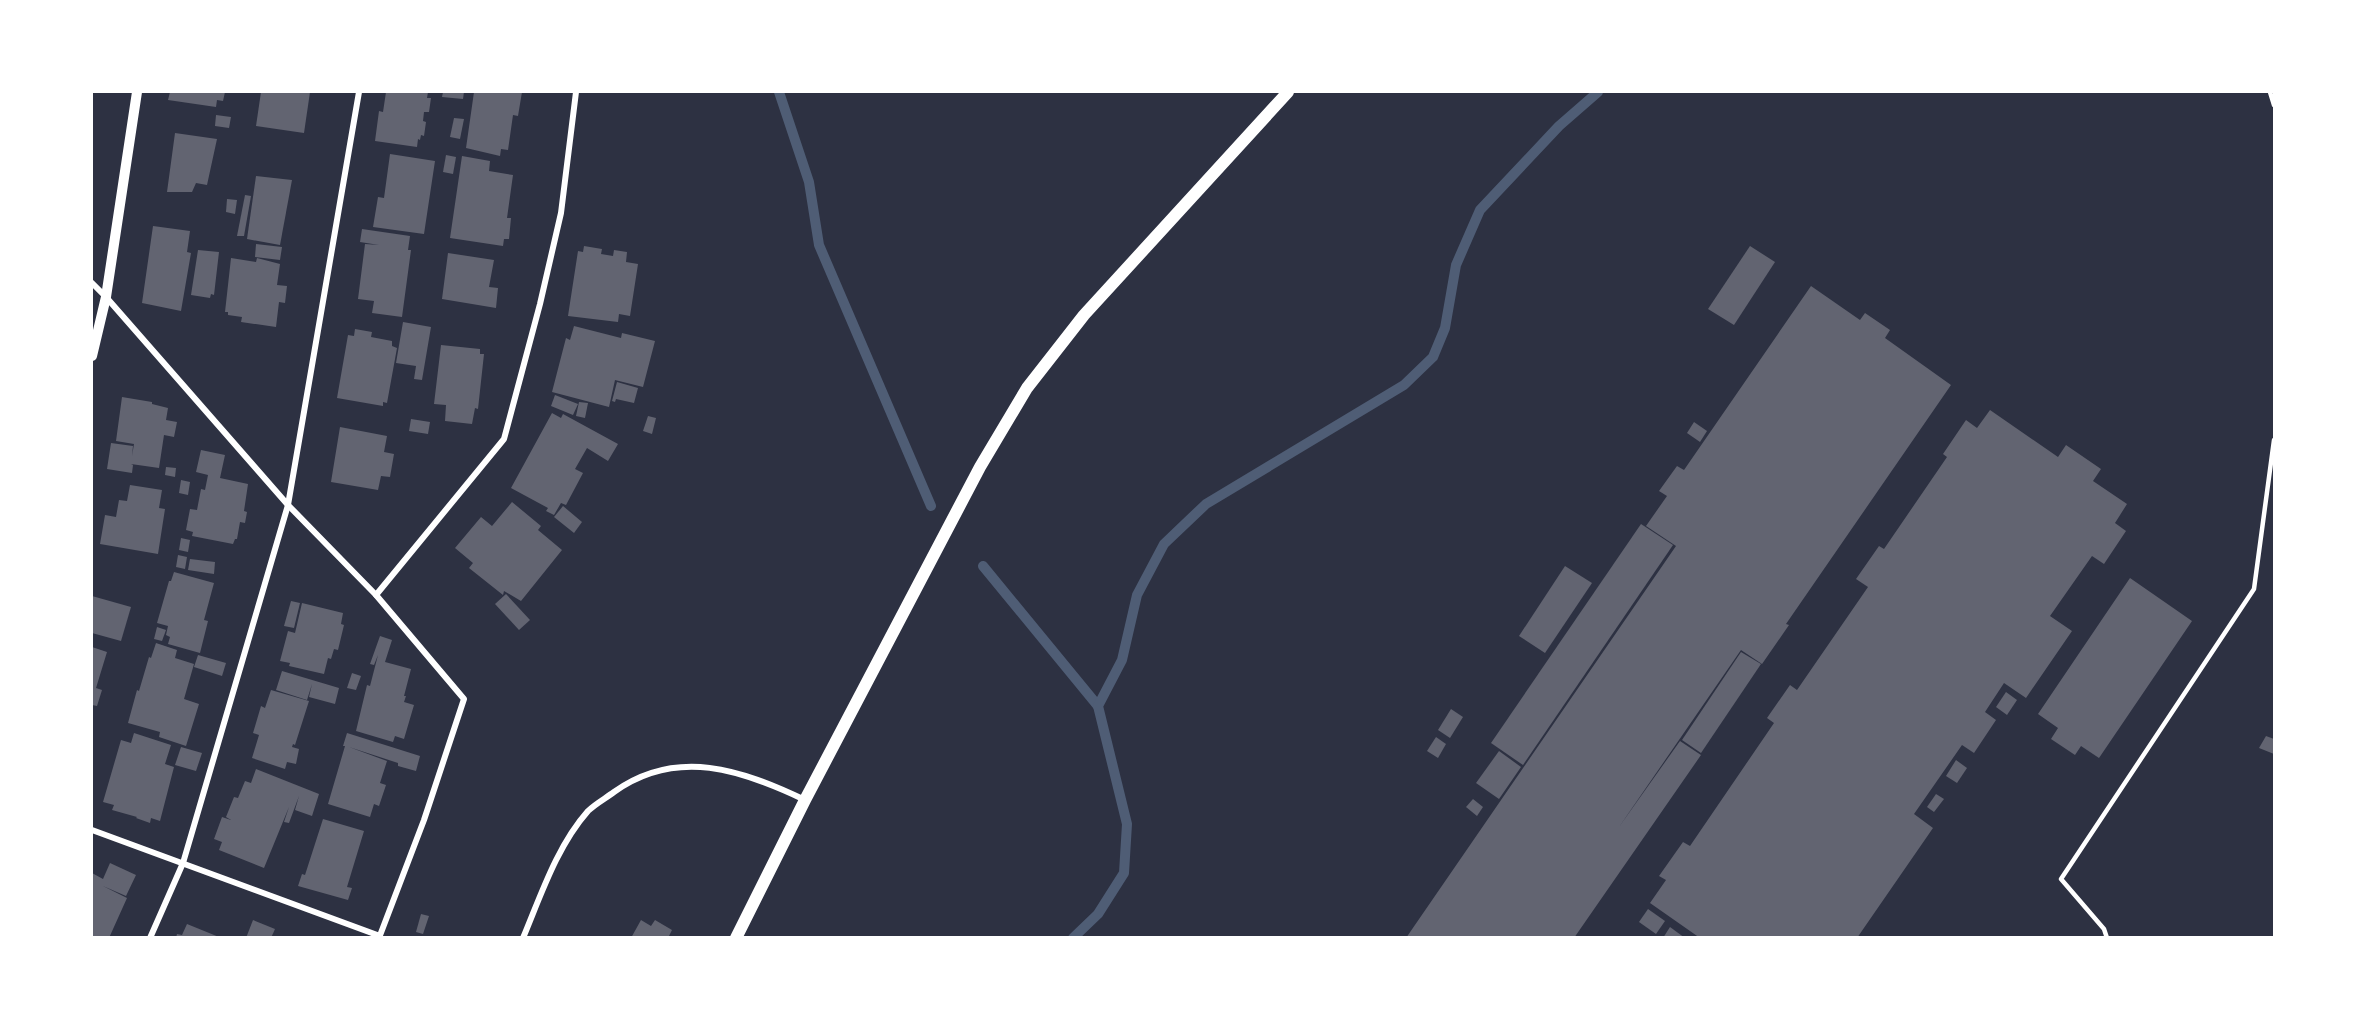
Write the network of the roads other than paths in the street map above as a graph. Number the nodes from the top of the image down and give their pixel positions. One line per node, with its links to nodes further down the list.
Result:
1 (137, 92): 8 (street)
2 (359, 92): 11 (street)
3 (576, 92): 12 (street)
4 (1288, 92): 13 (main road)
5 (2270, 92): 6 (lane)
6 (2274, 105)
7 (92, 284): 8 (street)
8 (106, 297): 9 (street); 11 (street)
9 (92, 356)
10 (2274, 440): 20 (lane)
11 (288, 505): 12 (street); 15 (street)
12 (376, 595): 16 (street)
13 (805, 800): 18 (street); 19 (main road)
14 (92, 830): 15 (street)
15 (183, 863): 16 (street); 17 (street)
16 (380, 937)
17 (150, 938)
18 (523, 938)
19 (736, 938)
20 (2107, 938)

